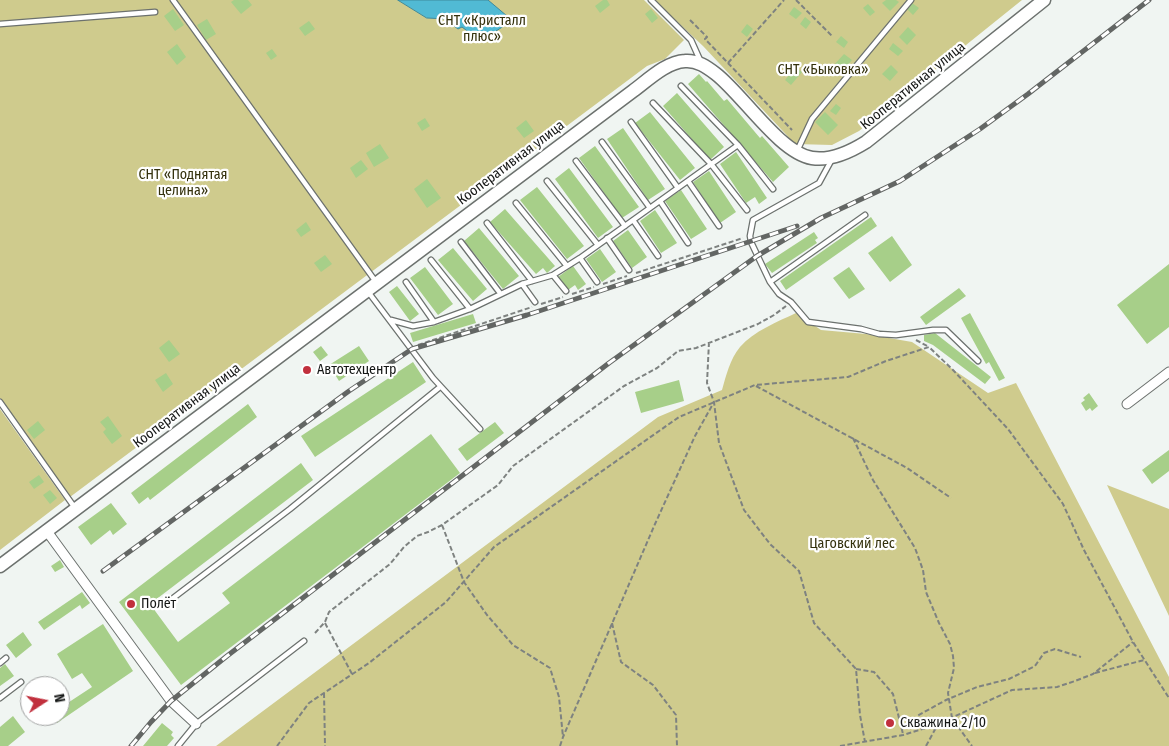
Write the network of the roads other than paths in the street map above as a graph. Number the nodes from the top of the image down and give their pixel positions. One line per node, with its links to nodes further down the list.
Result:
1 (173, 0): 45 (lane)
2 (651, 0): 7 (lane)
3 (911, 0): 13 (lane)
4 (1044, 0): 14 (main road, Кооперативная улица)
5 (154, 12): 6 (lane)
6 (0, 24)
7 (702, 64): 13 (main road, Кооперативная улица); 45 (main road, Кооперативная улица)
8 (680, 86): 12 (lane)
9 (653, 102): 16 (lane)
10 (631, 122): 19 (lane)
11 (602, 142): 23 (lane)
12 (738, 145): 16 (lane); 20 (lane)
13 (796, 153): 14 (main road, Кооперативная улица)
14 (833, 157): 43 (lane)
15 (576, 161): 28 (lane)
16 (711, 164): 18 (lane); 24 (lane)
17 (547, 181): 33 (lane)
18 (688, 181): 19 (lane); 29 (lane)
19 (678, 188): 21 (lane)
20 (773, 189)
21 (660, 201): 23 (lane); 32 (lane)
22 (516, 203): 37 (lane)
23 (650, 208): 26 (lane)
24 (747, 210)
25 (865, 215): 43 (lane)
26 (633, 220): 28 (lane); 34 (lane)
27 (487, 222): 40 (lane)
28 (625, 226): 30 (lane)
29 (719, 226)
30 (607, 238): 33 (lane); 38 (lane)
31 (461, 242): 47 (lane)
32 (688, 243)
33 (598, 245): 35 (lane)
34 (658, 256)
35 (580, 258): 37 (lane); 42 (lane)
36 (432, 260): 49 (lane)
37 (568, 266): 39 (lane)
38 (629, 270)
39 (553, 275): 40 (lane); 46 (lane)
40 (532, 281): 44 (lane)
41 (406, 282): 51 (lane)
42 (596, 282)
43 (770, 282): 52 (lane)
44 (522, 284): 47 (lane); 48 (lane)
45 (371, 286): 50 (lane); 58 (main road, Кооперативная улица)
46 (566, 291)
47 (500, 293): 49 (lane)
48 (535, 302)
49 (470, 309): 51 (lane)
50 (391, 320): 51 (lane); 54 (lane)
51 (434, 322)
52 (978, 361)
53 (1169, 372): 56 (street)
54 (440, 386): 57 (lane); 61 (lane)
55 (0, 402): 58 (lane)
56 (1127, 404)
57 (480, 429)
58 (75, 508): 59 (main road, Кооперативная улица)
59 (46, 530): 60 (main road, Кооперативная улица); 67 (street)
60 (0, 566)
61 (164, 605)
62 (304, 642): 67 (lane)
63 (6, 658): 64 (lane)
64 (0, 663)
65 (20, 683): 66 (lane)
66 (0, 698)
67 (196, 724): 68 (lane)
68 (178, 746)

